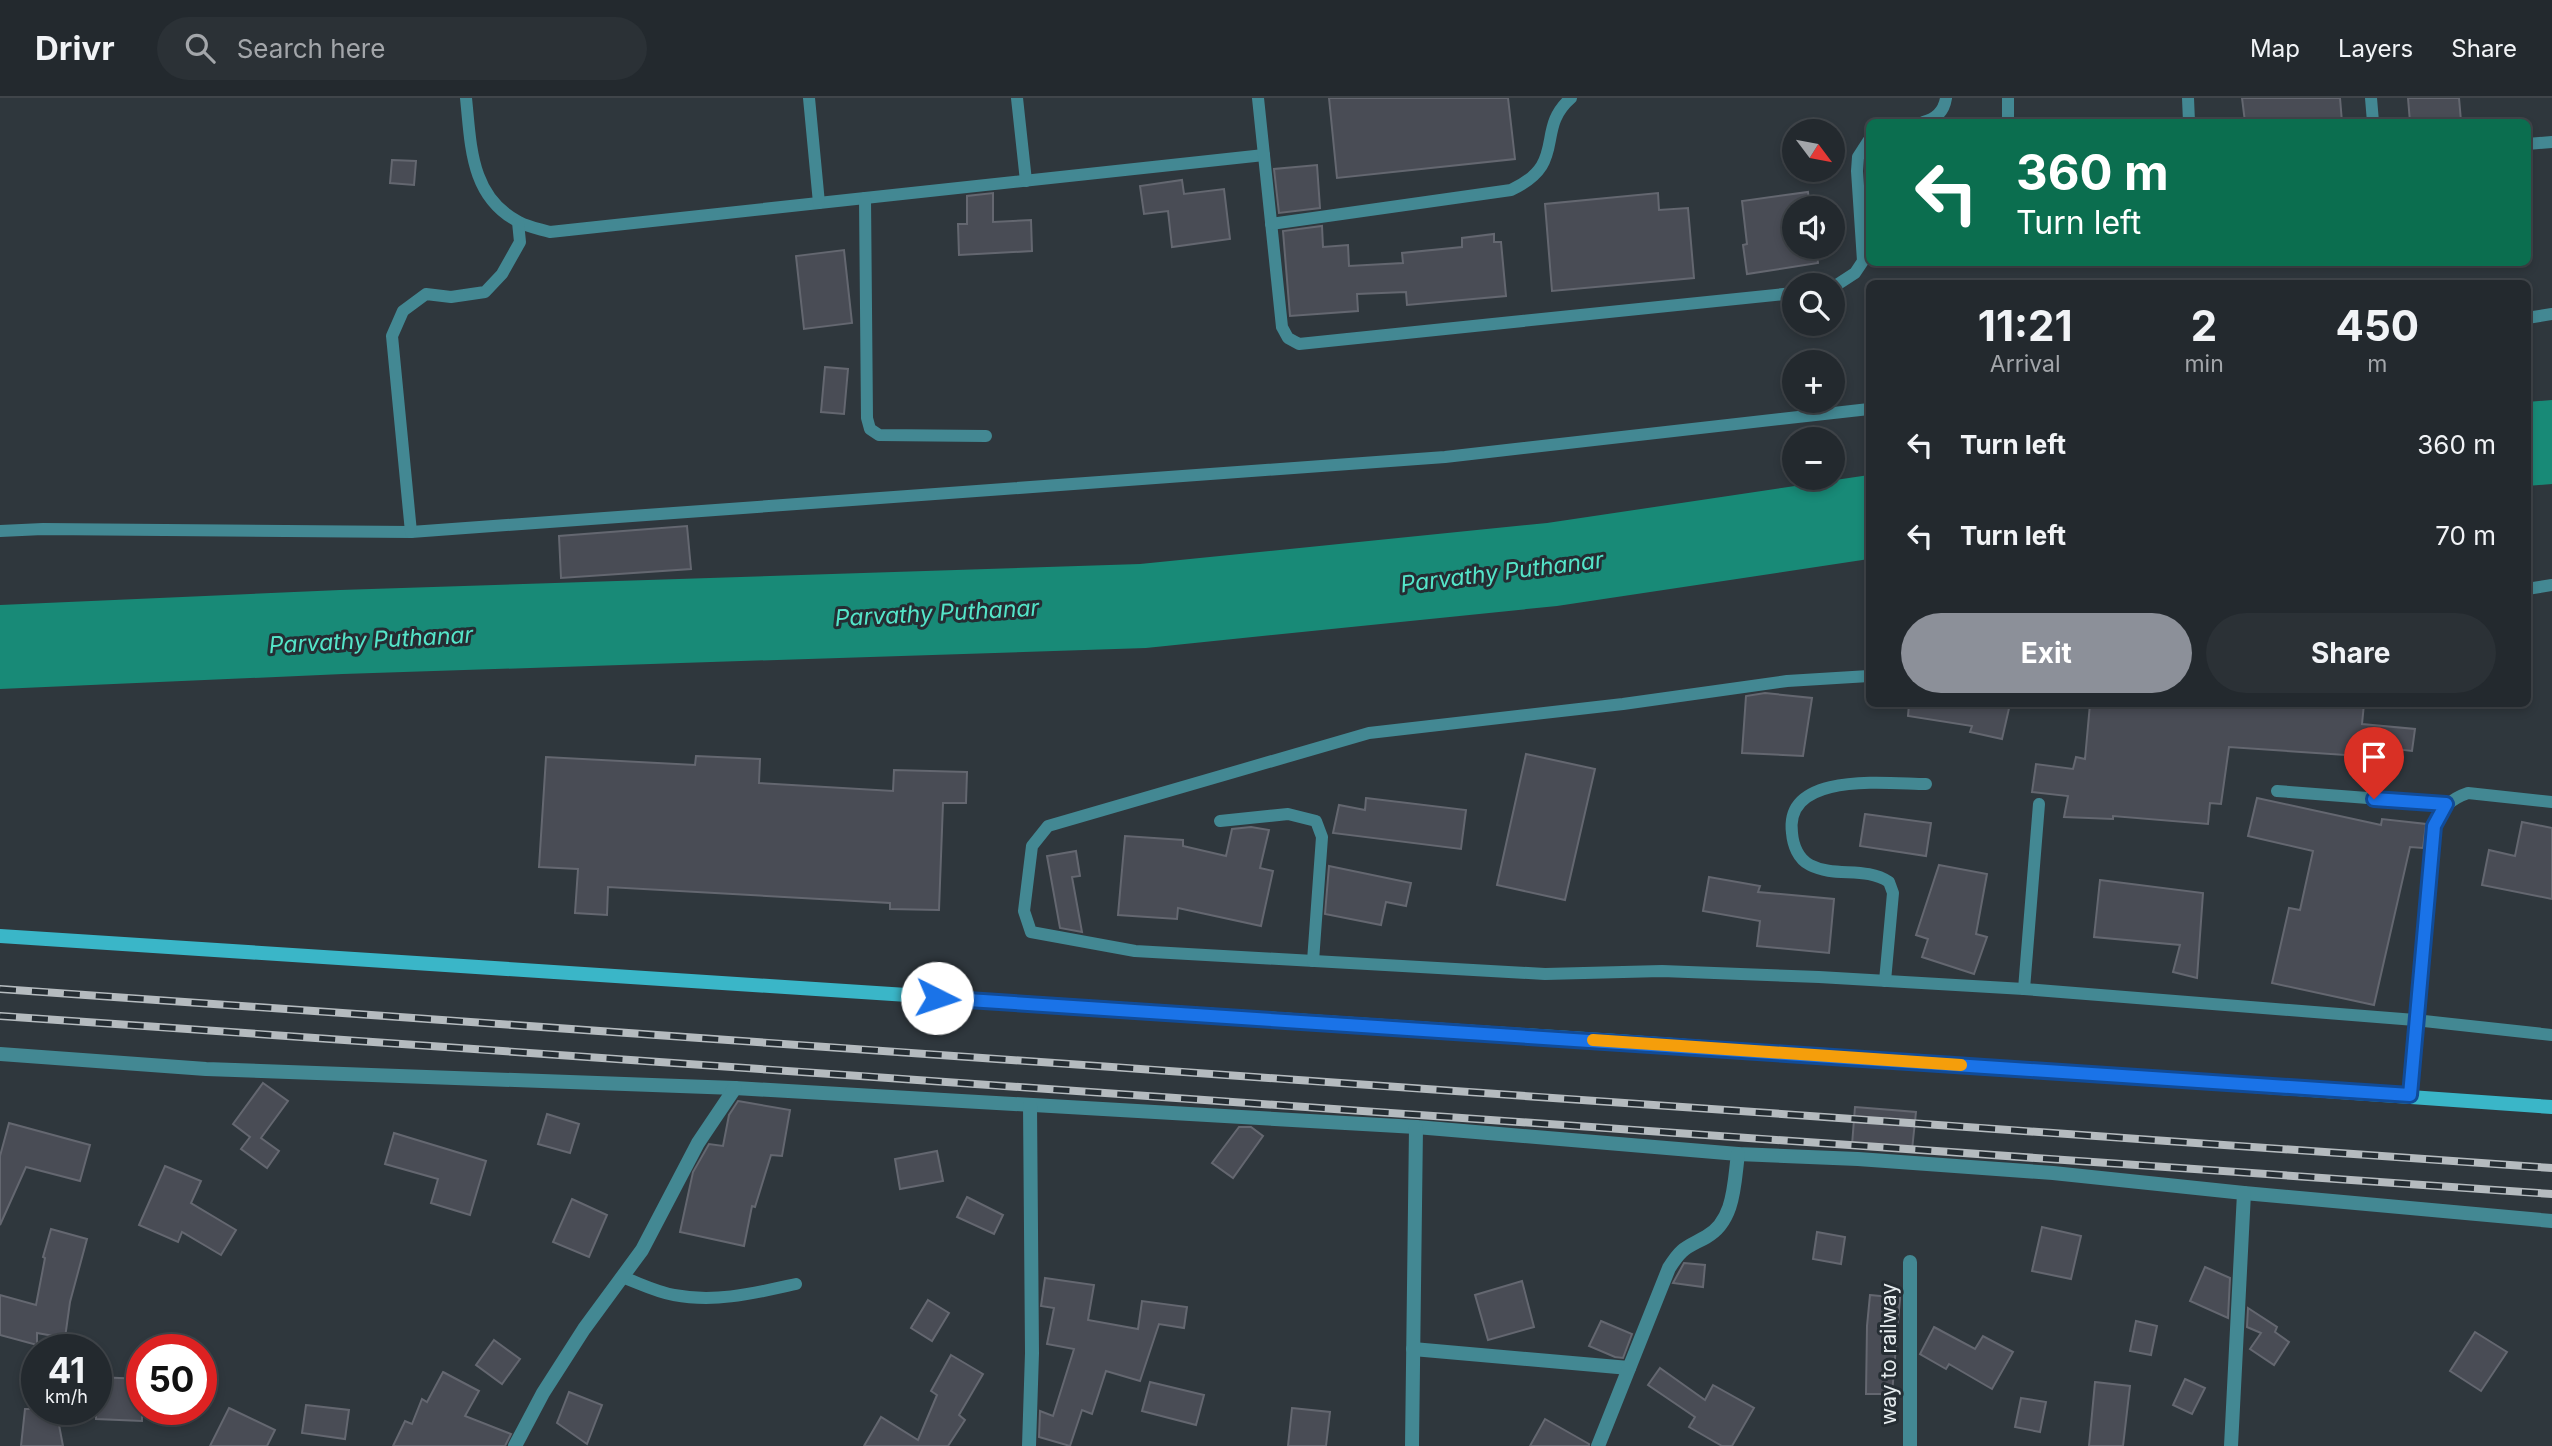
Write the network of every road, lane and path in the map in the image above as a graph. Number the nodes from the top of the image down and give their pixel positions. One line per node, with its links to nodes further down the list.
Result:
1 (467, 98): 21 (lane)
2 (809, 98): 20 (lane)
3 (1017, 98): 18 (lane)
4 (1258, 98): 17 (lane)
5 (1570, 98): 22 (lane)
6 (1946, 98): 10 (lane)
7 (2008, 98): 11 (lane)
8 (2188, 98): 12 (lane)
9 (2371, 98): 13 (lane)
10 (1933, 119)
11 (2008, 119)
12 (2189, 119)
13 (2373, 119)
14 (2552, 142): 15 (lane)
15 (2531, 144)
16 (1866, 145): 23 (lane)
17 (1264, 155): 18 (lane); 22 (lane)
18 (1026, 181): 19 (lane)
19 (865, 198): 20 (lane); 28 (lane)
20 (819, 203): 21 (lane)
21 (518, 222): 30 (lane)
22 (1271, 224): 24 (lane)
23 (1845, 280)
24 (1782, 294)
25 (2552, 314): 26 (lane)
26 (2531, 317)
27 (1866, 409): 30 (lane)
28 (986, 436)
29 (0, 531): 30 (lane)
30 (411, 532)
31 (2552, 585): 32 (lane)
32 (2531, 588)
33 (1866, 676): 41 (lane)
34 (1926, 784): 42 (lane)
35 (2277, 791): 38 (lane)
36 (2552, 802): 38 (lane)
37 (2039, 804): 43 (lane)
38 (2446, 804): 44 (lane)
39 (1220, 821): 41 (lane)
40 (0, 936): 48 (main road)
41 (1312, 961): 42 (lane)
42 (1885, 981): 43 (lane)
43 (2024, 989): 44 (lane)
44 (2416, 1020): 45 (lane); 48 (lane)
45 (2552, 1035)
46 (0, 1054): 47 (street)
47 (734, 1088): 49 (street); 56 (street)
48 (2410, 1095): 50 (main road)
49 (1030, 1105): 51 (street); 61 (street)
50 (2552, 1107)
51 (1416, 1127): 52 (street); 58 (street)
52 (1738, 1154): 53 (street); 59 (street)
53 (2244, 1193): 54 (street); 65 (street)
54 (2552, 1221)
55 (1910, 1262): 64 (street, way to railway)
56 (622, 1277): 57 (lane); 60 (street)
57 (796, 1284)
58 (1413, 1349): 59 (street); 62 (street)
59 (1629, 1368): 63 (street)
60 (515, 1446)
61 (1029, 1446)
62 (1412, 1446)
63 (1598, 1446)
64 (1910, 1446)
65 (2231, 1446)

